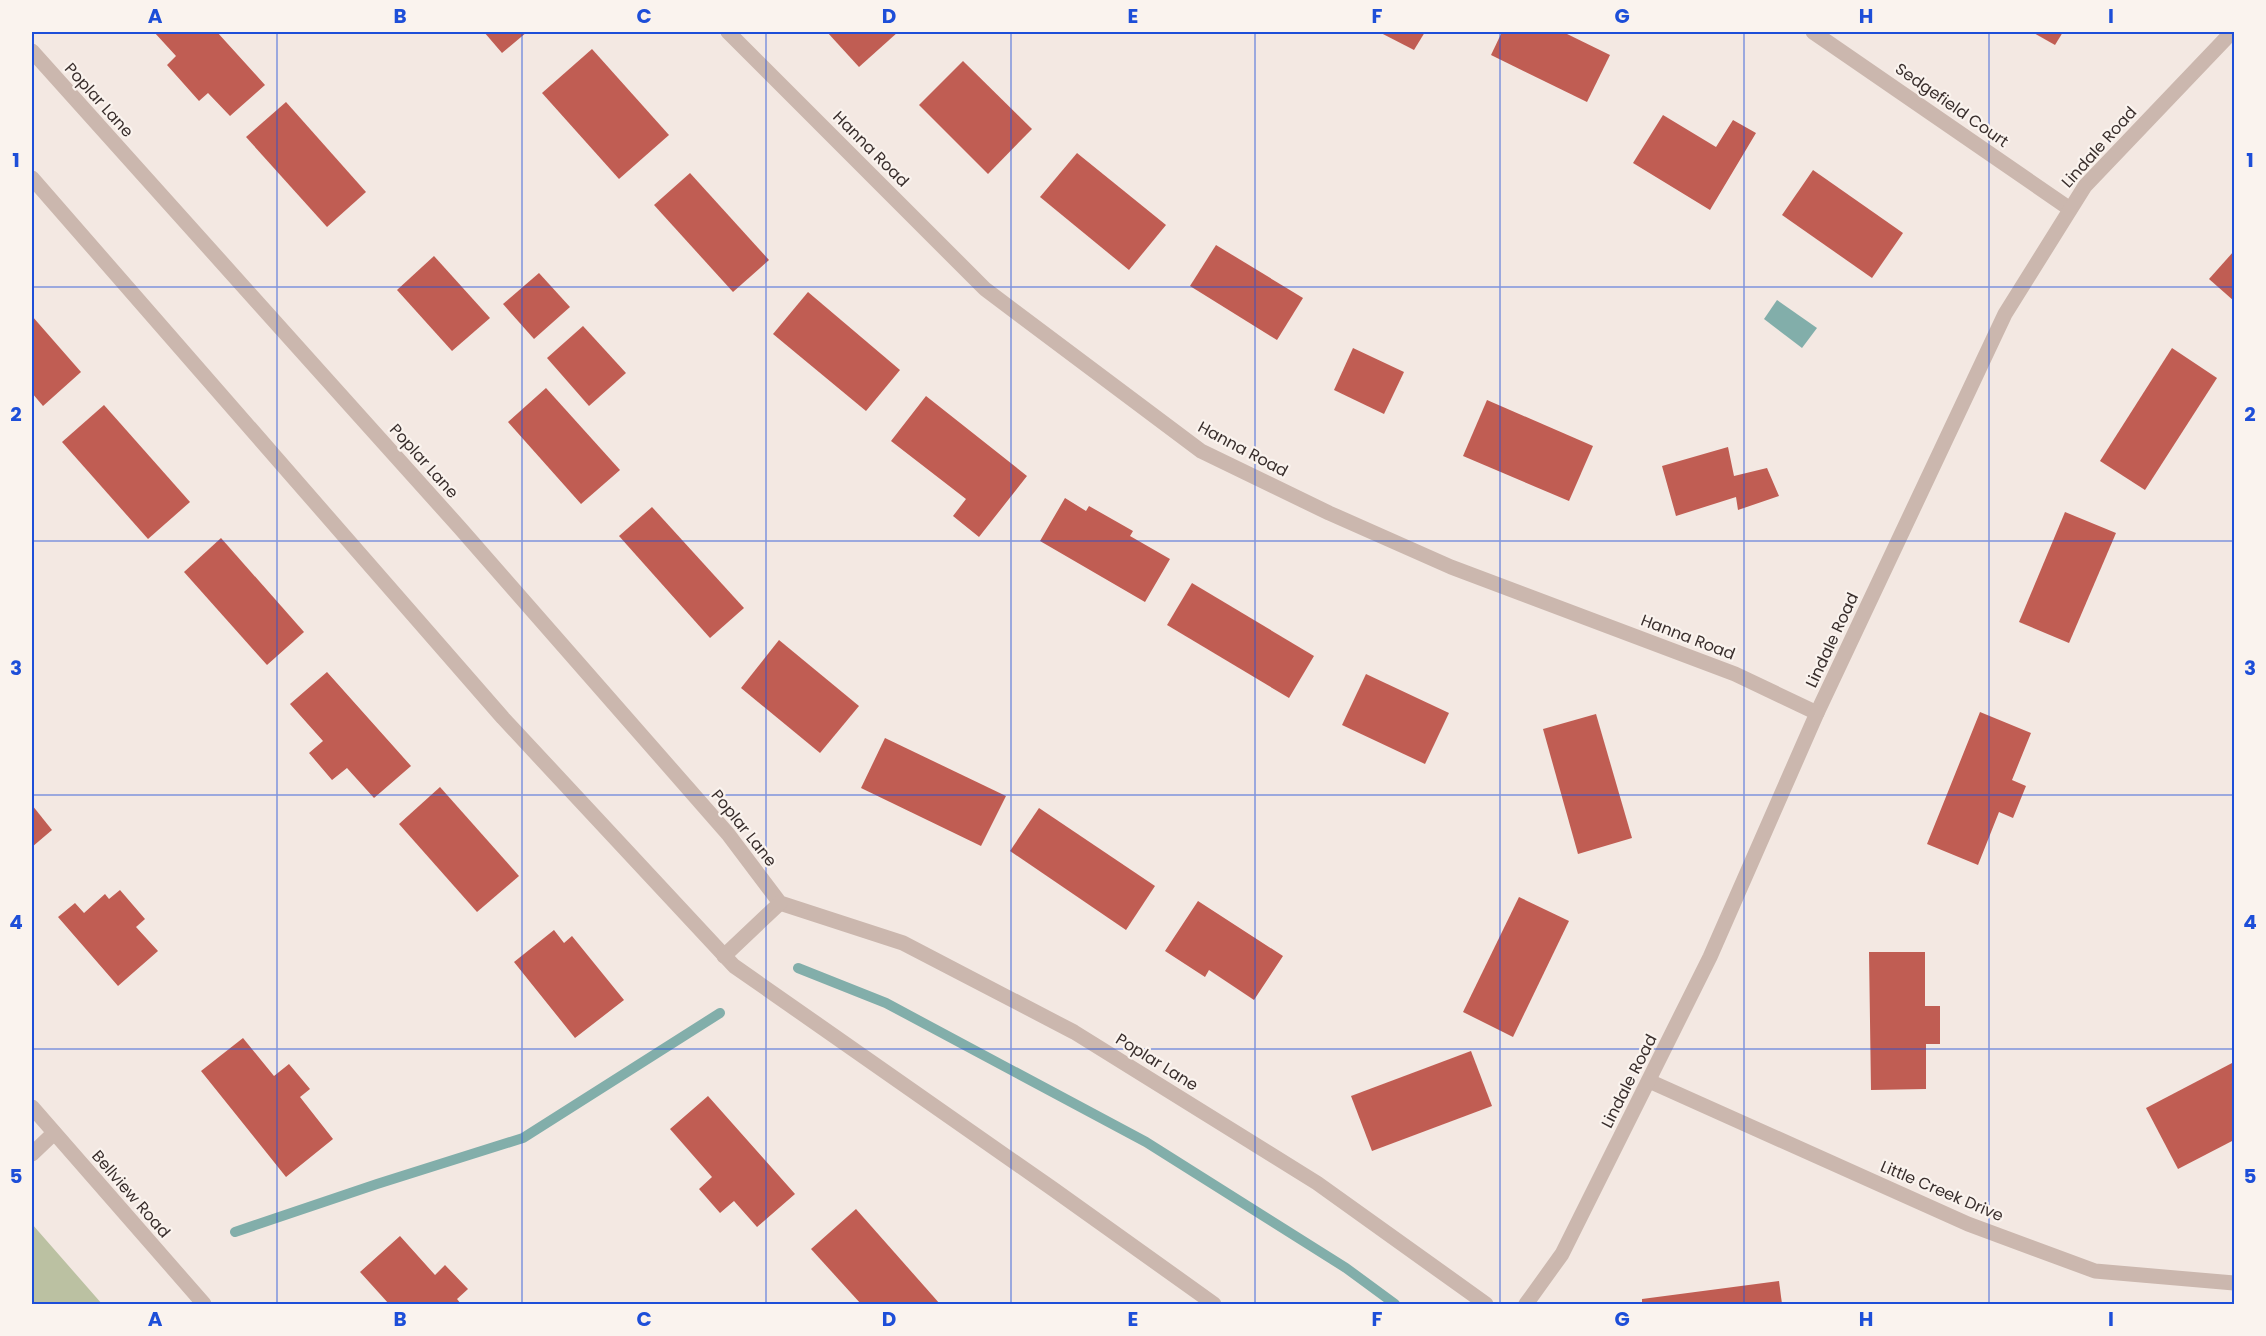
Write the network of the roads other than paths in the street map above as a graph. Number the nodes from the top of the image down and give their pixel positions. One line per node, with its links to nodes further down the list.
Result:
1 (728, 32): 7 (street, Hanna Road)
2 (1813, 32): 6 (street, Sedgefield Court)
3 (2232, 32): 6 (street, Lindale Road)
4 (32, 51): 8 (street, Poplar Lane)
5 (32, 178): 9 (street)
6 (2070, 209): 7 (street, Lindale Road)
7 (1817, 713): 10 (street, Lindale Road)
8 (780, 903): 9 (street); 18 (street, Poplar Lane)
9 (724, 956): 17 (street)
10 (1649, 1080): 15 (street, Little Creek Drive); 19 (street, Lindale Road)
11 (32, 1107): 12 (street, Bellview Road)
12 (54, 1133): 13 (street); 16 (street, Bellview Road)
13 (32, 1154)
14 (2235, 1273): 15 (street)
15 (2227, 1282)
16 (204, 1305)
17 (1214, 1305)
18 (1486, 1305)
19 (1526, 1305)

